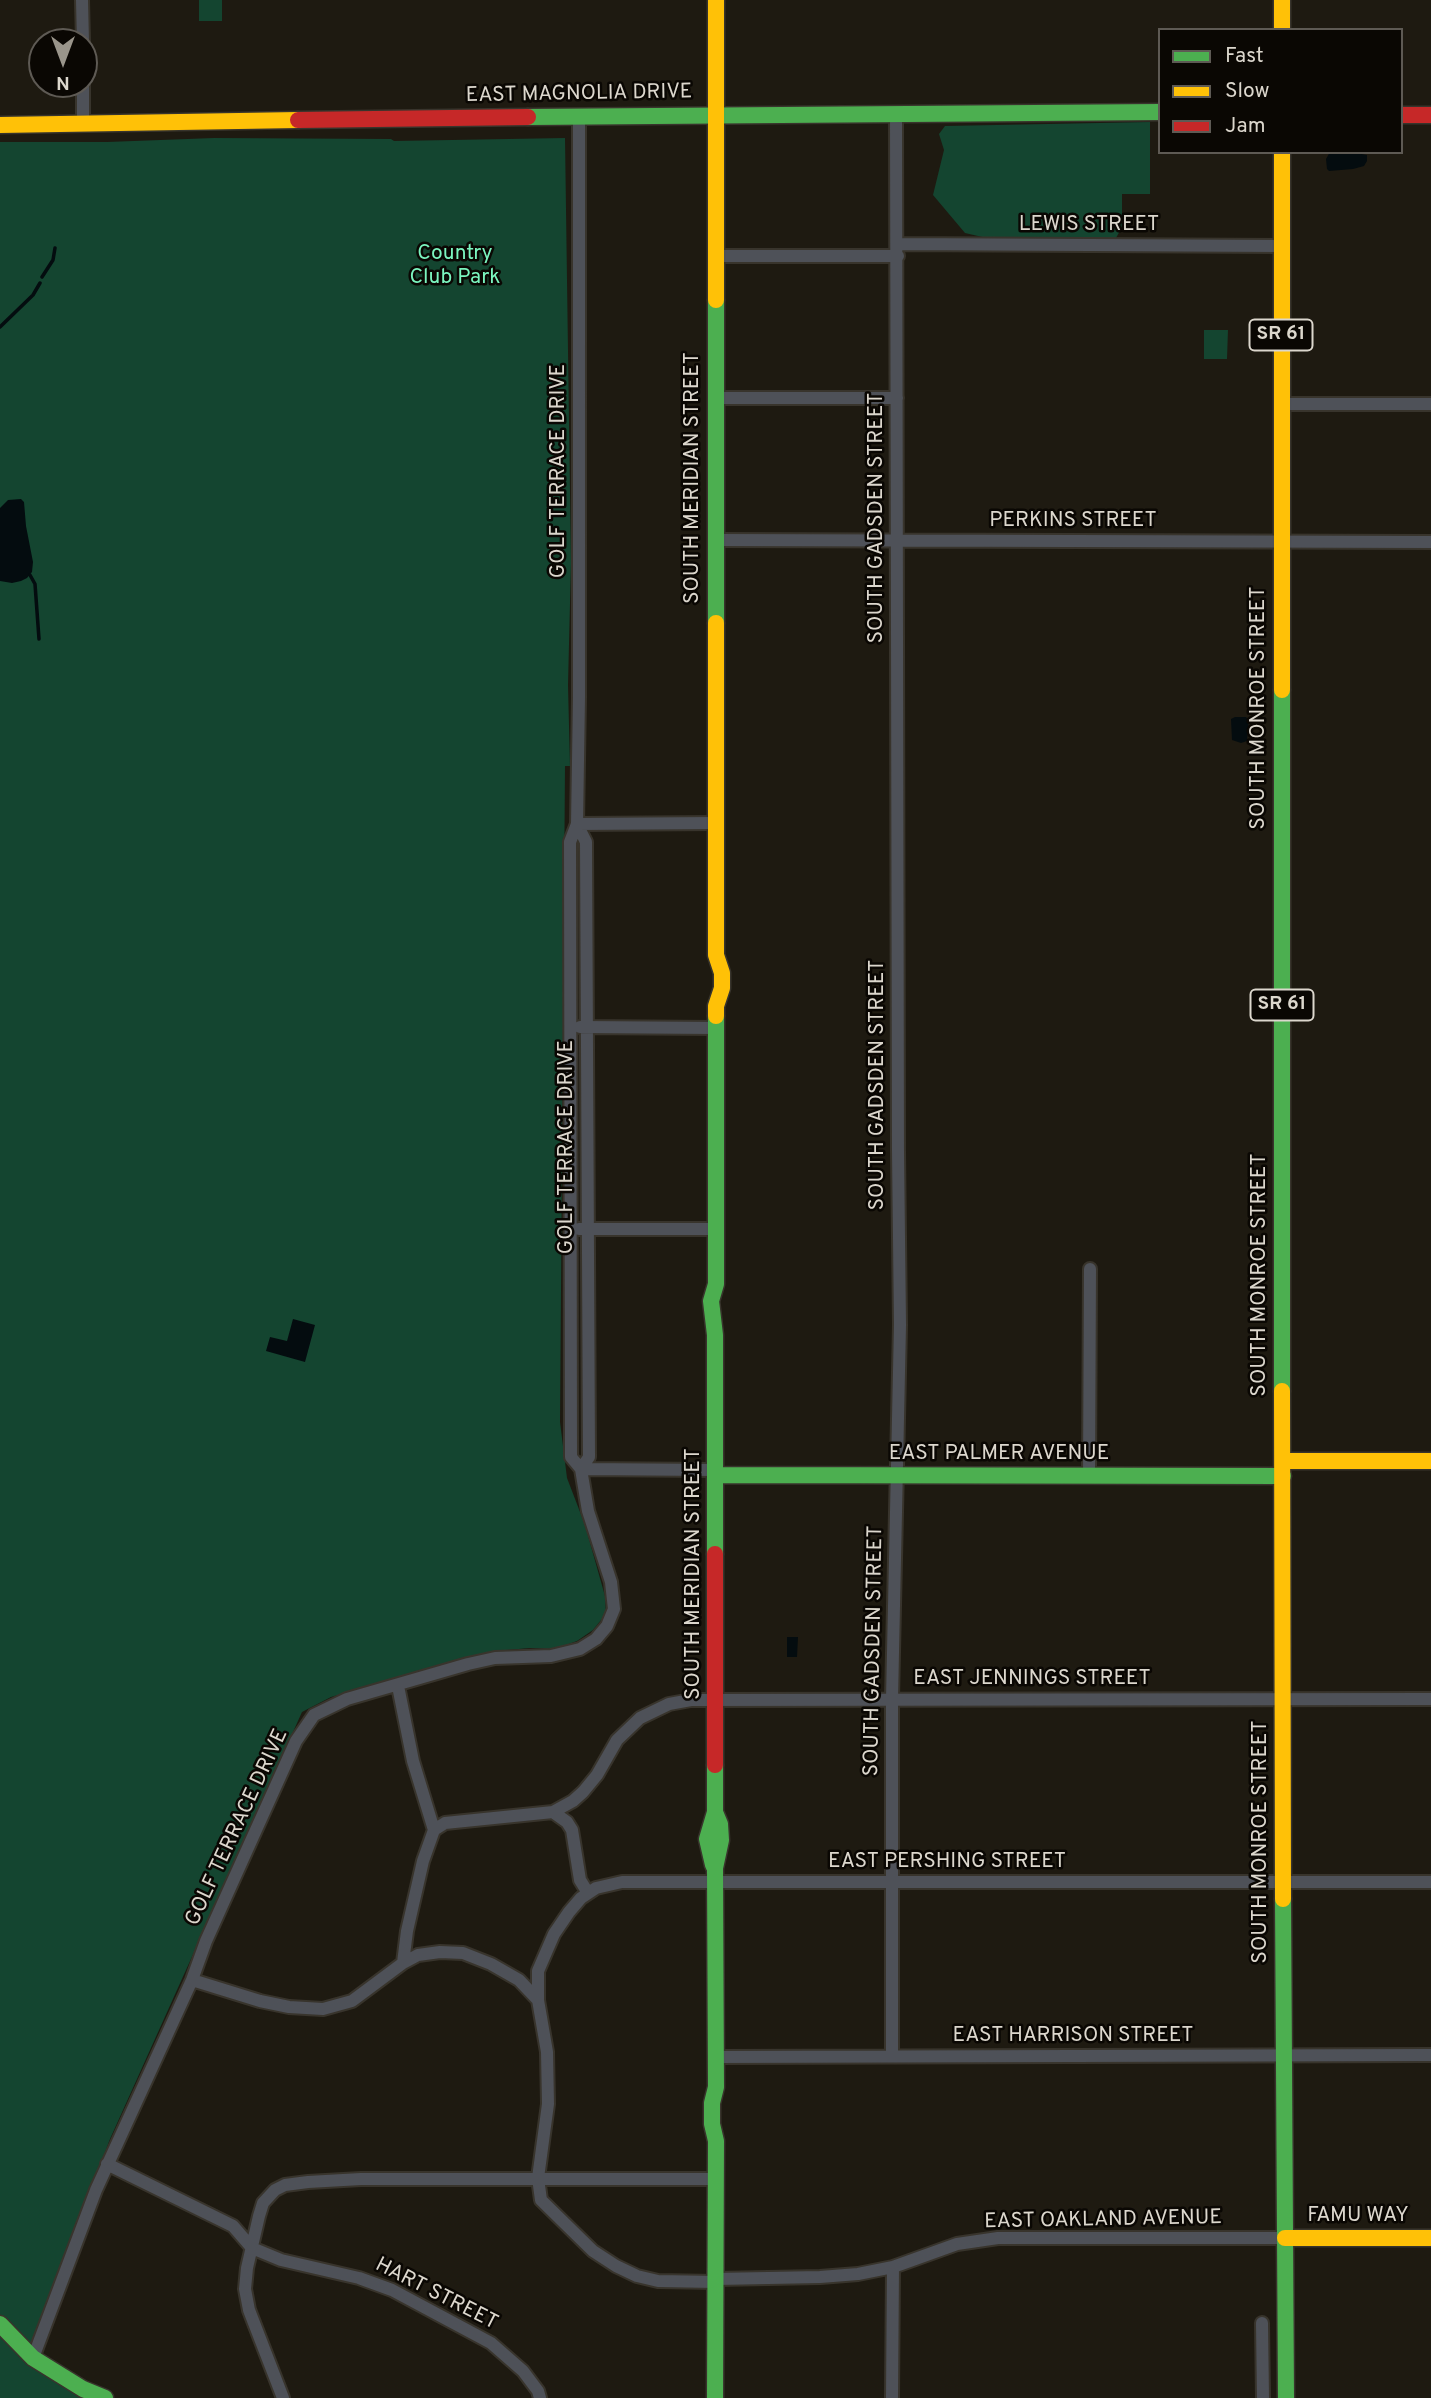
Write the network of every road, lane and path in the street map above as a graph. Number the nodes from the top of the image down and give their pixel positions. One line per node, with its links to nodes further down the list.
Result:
1 (82, 0): 4 (street)
2 (716, 0): 9 (main road, SOUTH MERIDIAN STREET)
3 (1282, 0): 5 (main road)
4 (82, 28)
5 (1282, 28)
6 (83, 98): 13 (street)
7 (1158, 112): 8 (main road, EAST MAGNOLIA DRIVE)
8 (897, 113): 9 (main road, EAST MAGNOLIA DRIVE); 17 (street, SOUTH GADSDEN STREET)
9 (716, 114): 12 (main road, EAST MAGNOLIA DRIVE); 18 (main road, SOUTH MERIDIAN STREET)
10 (1403, 115): 11 (main road)
11 (1431, 115)
12 (579, 117): 13 (main road, EAST MAGNOLIA DRIVE); 28 (street, GOLF TERRACE DRIVE)
13 (83, 124): 14 (main road, EAST MAGNOLIA DRIVE)
14 (0, 125)
15 (1282, 154): 16 (main road, SOUTH MONROE STREET / SR 61)
16 (1281, 246): 17 (street, LEWIS STREET); 21 (main road, SOUTH MONROE STREET / SR 61)
17 (898, 250): 18 (street, LEWIS STREET); 20 (street, SOUTH GADSDEN STREET)
18 (715, 256): 19 (main road, SOUTH MERIDIAN STREET)
19 (715, 398): 20 (street); 23 (main road, SOUTH MERIDIAN STREET)
20 (897, 398): 24 (street, SOUTH GADSDEN STREET)
21 (1281, 404): 22 (street); 25 (main road, SOUTH MONROE STREET / SR 61)
22 (1431, 404)
23 (715, 540): 24 (street, PERKINS STREET); 27 (main road, SOUTH MERIDIAN STREET)
24 (897, 541): 25 (street, PERKINS STREET); 41 (street, SOUTH GADSDEN STREET)
25 (1281, 541): 26 (street, PERKINS STREET); 37 (main road, SOUTH MONROE STREET / SR 61)
26 (1431, 542)
27 (716, 823): 28 (street); 31 (main road, SOUTH MERIDIAN STREET)
28 (577, 824): 29 (street, GOLF TERRACE DRIVE); 30 (street, GOLF TERRACE DRIVE)
29 (570, 1027): 30 (street); 32 (street, GOLF TERRACE DRIVE)
30 (587, 1027): 31 (street); 33 (street, GOLF TERRACE DRIVE)
31 (716, 1028): 34 (main road, SOUTH MERIDIAN STREET)
32 (571, 1229): 33 (street); 38 (street, GOLF TERRACE DRIVE)
33 (588, 1229): 34 (street); 38 (street, GOLF TERRACE DRIVE)
34 (716, 1229): 39 (main road, SOUTH MERIDIAN STREET)
35 (1090, 1269): 40 (street)
36 (1431, 1461): 37 (main road, EAST PALMER AVENUE)
37 (1283, 1468): 40 (main road, EAST PALMER AVENUE); 44 (main road, SOUTH MONROE STREET / SR 61)
38 (581, 1469): 39 (street, EAST PALMER AVENUE); 42 (street, GOLF TERRACE DRIVE)
39 (715, 1473): 41 (main road, EAST PALMER AVENUE); 46 (main road, SOUTH MERIDIAN STREET)
40 (1089, 1476): 41 (main road, EAST PALMER AVENUE)
41 (896, 1477): 43 (street, SOUTH GADSDEN STREET)
42 (398, 1686): 48 (street); 55 (street, GOLF TERRACE DRIVE)
43 (892, 1699): 44 (street, EAST JENNINGS STREET); 46 (street, EAST JENNINGS STREET); 50 (street, SOUTH GADSDEN STREET)
44 (1282, 1699): 45 (street, EAST JENNINGS STREET); 52 (main road, SOUTH MONROE STREET / SR 61)
45 (1431, 1699)
46 (716, 1700): 47 (street, EAST JENNINGS STREET); 49 (main road, SOUTH MERIDIAN STREET)
47 (553, 1812): 48 (street, EAST JENNINGS STREET); 53 (street)
48 (434, 1830): 54 (street)
49 (715, 1875): 50 (street, EAST PERSHING STREET); 53 (street, EAST PERSHING STREET); 60 (main road, SOUTH MERIDIAN STREET)
50 (891, 1882): 52 (street, EAST PERSHING STREET); 59 (street, SOUTH GADSDEN STREET)
51 (1431, 1882): 52 (street, EAST PERSHING STREET)
52 (1283, 1883): 57 (main road, SOUTH MONROE STREET / SR 61)
53 (588, 1893): 56 (street)
54 (403, 1963): 55 (street); 56 (street)
55 (192, 1980): 61 (street, GOLF TERRACE DRIVE)
56 (538, 2000): 62 (street)
57 (1284, 2055): 58 (street, EAST HARRISON STREET); 59 (street, EAST HARRISON STREET); 64 (main road, SOUTH MONROE STREET / SR 61)
58 (1431, 2055)
59 (891, 2056): 60 (street, EAST HARRISON STREET)
60 (715, 2057): 63 (main road, SOUTH MERIDIAN STREET)
61 (107, 2164): 66 (street); 71 (street, GOLF TERRACE DRIVE)
62 (538, 2178): 63 (street); 66 (street); 68 (street, EAST OAKLAND AVENUE)
63 (715, 2179): 68 (main road, SOUTH MERIDIAN STREET)
64 (1285, 2238): 65 (main road, FAMU WAY); 67 (street, EAST OAKLAND AVENUE); 78 (main road, SOUTH MONROE STREET / SR 61)
65 (1431, 2238)
66 (252, 2248): 73 (street); 74 (street, HART STREET)
67 (893, 2267): 68 (street, EAST OAKLAND AVENUE); 76 (street)
68 (716, 2281): 75 (main road, SOUTH MERIDIAN STREET)
69 (1262, 2323): 77 (street)
70 (0, 2324): 71 (main road)
71 (33, 2358): 72 (main road)
72 (106, 2398)
73 (284, 2398)
74 (540, 2398)
75 (715, 2398)
76 (892, 2398)
77 (1263, 2398)
78 (1286, 2398)

